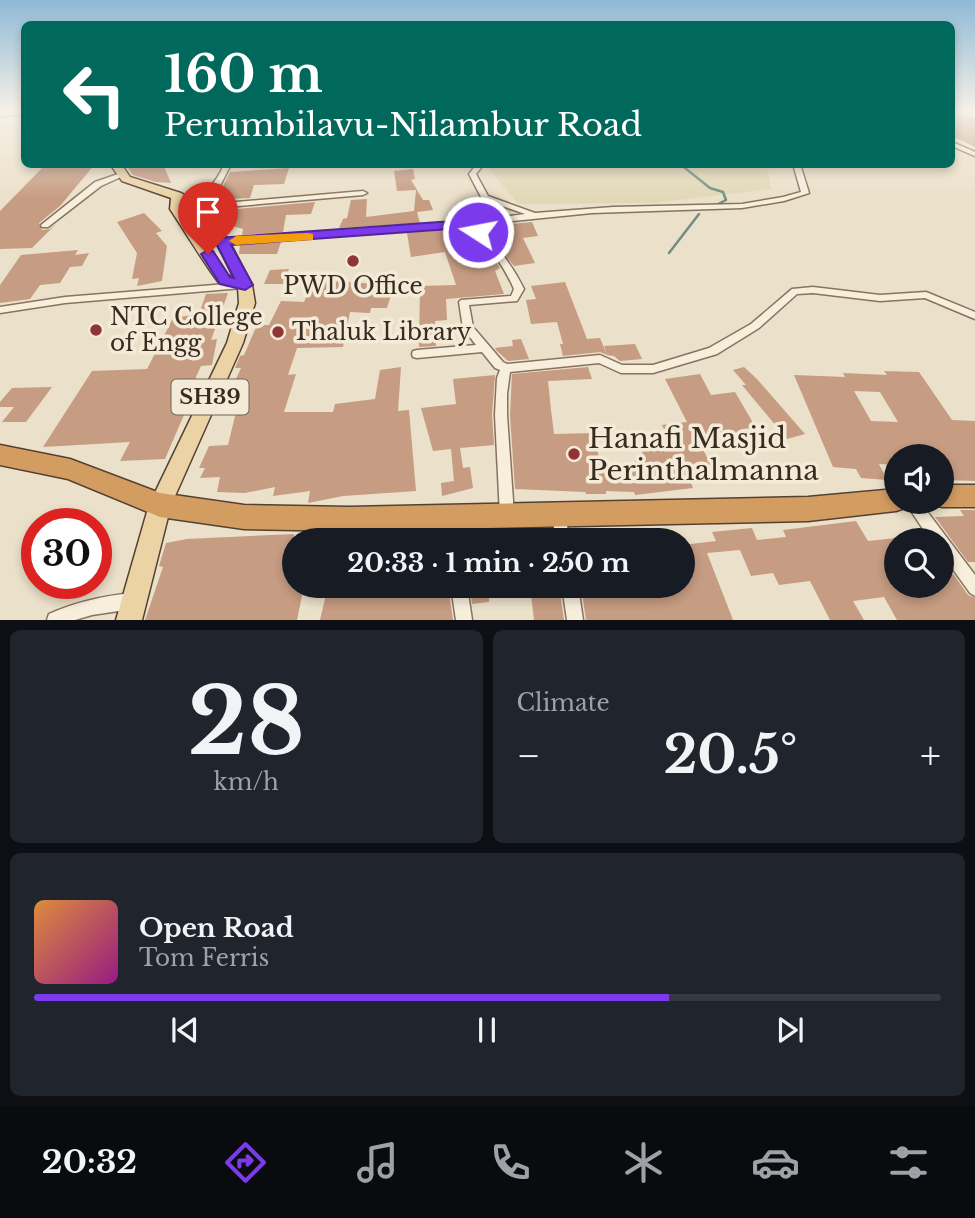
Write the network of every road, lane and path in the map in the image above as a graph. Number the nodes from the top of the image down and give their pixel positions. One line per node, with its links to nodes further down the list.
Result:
1 (955, 145): 2 (street)
2 (975, 154)
3 (226, 168): 9 (street)
4 (477, 168): 10 (street)
5 (797, 168): 10 (street)
6 (118, 170): 8 (main road); 12 (street)
7 (363, 193): 9 (street)
8 (177, 196): 9 (main road); 14 (main road)
9 (197, 208): 13 (main road)
10 (534, 215): 11 (street)
11 (467, 224): 13 (street); 17 (street)
12 (45, 225)
13 (222, 241): 14 (main road)
14 (245, 285): 15 (street); 24 (main road, SH39)
15 (0, 310)
16 (975, 316): 19 (street)
17 (485, 348): 18 (street); 19 (street)
18 (417, 354)
19 (506, 368): 26 (street)
20 (0, 455): 24 (highway)
21 (954, 496): 22 (highway)
22 (975, 496)
23 (884, 501): 25 (highway)
24 (160, 505): 27 (highway); 34 (main road)
25 (559, 514): 26 (highway); 29 (street)
26 (507, 516): 28 (highway)
27 (439, 528)
28 (453, 528)
29 (561, 528)
30 (954, 560): 31 (street)
31 (975, 588)
32 (461, 598): 36 (street)
33 (572, 598): 37 (street)
34 (133, 610): 35 (street)
35 (55, 620)
36 (464, 620)
37 (575, 620)

